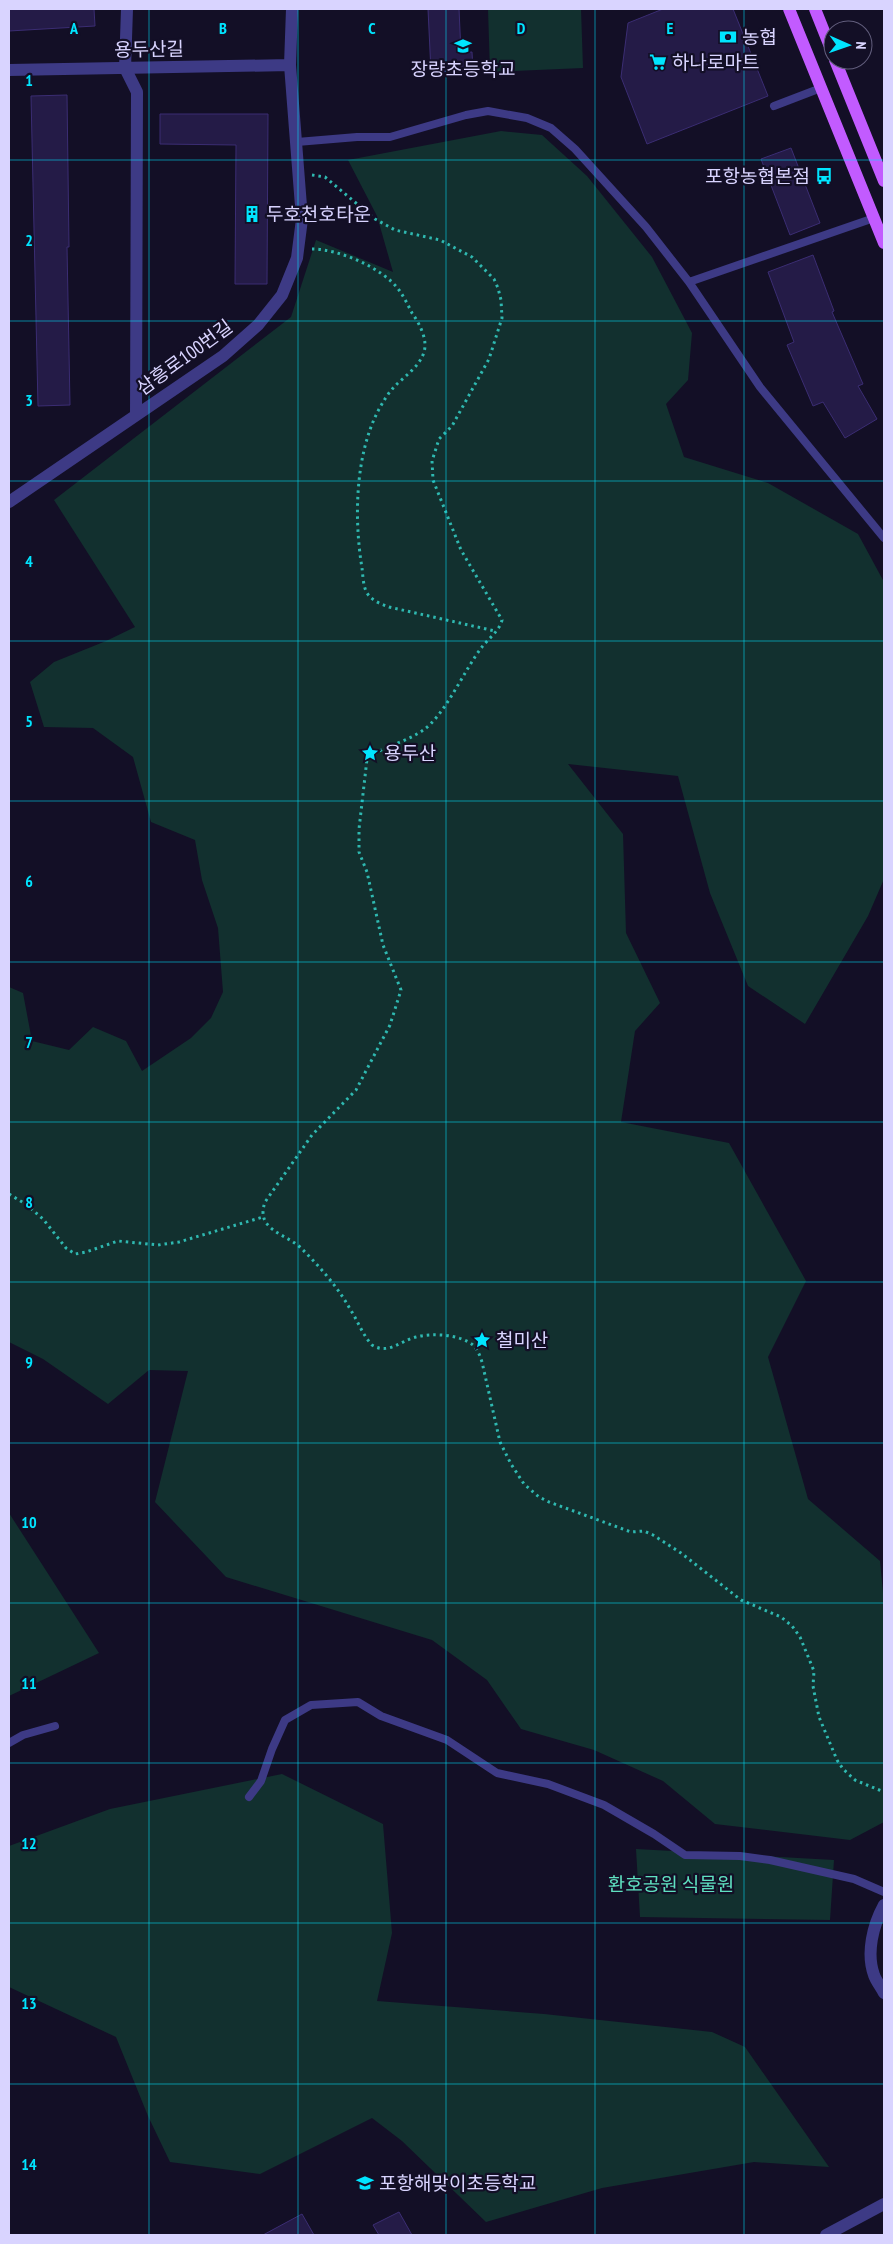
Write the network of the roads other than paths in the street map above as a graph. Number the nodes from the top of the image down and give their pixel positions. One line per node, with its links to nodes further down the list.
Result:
1 (127, 9): 7 (street)
2 (292, 9): 6 (street, 삼흥로100번길)
3 (789, 9): 10 (main road)
4 (815, 9): 5 (main road)
5 (823, 29)
6 (290, 65): 7 (street, 용두산길); 12 (street, 삼흥로100번길)
7 (124, 68): 8 (street, 용두산길); 17 (street)
8 (9, 70)
9 (840, 70): 13 (main road)
10 (821, 88): 11 (lane); 14 (main road)
11 (774, 106)
12 (297, 142): 16 (lane); 17 (street, 삼흥로100번길)
13 (884, 181)
14 (874, 218): 15 (main road); 16 (lane)
15 (884, 243)
16 (689, 282): 19 (lane)
17 (136, 415): 18 (street, 삼흥로100번길)
18 (9, 502)
19 (884, 538)
20 (55, 1726): 21 (lane)
21 (9, 1743)
22 (249, 1797): 23 (lane)
23 (884, 1892)
24 (884, 1905): 25 (street)
25 (884, 1992)
26 (884, 2204): 27 (street)
27 (826, 2235)

